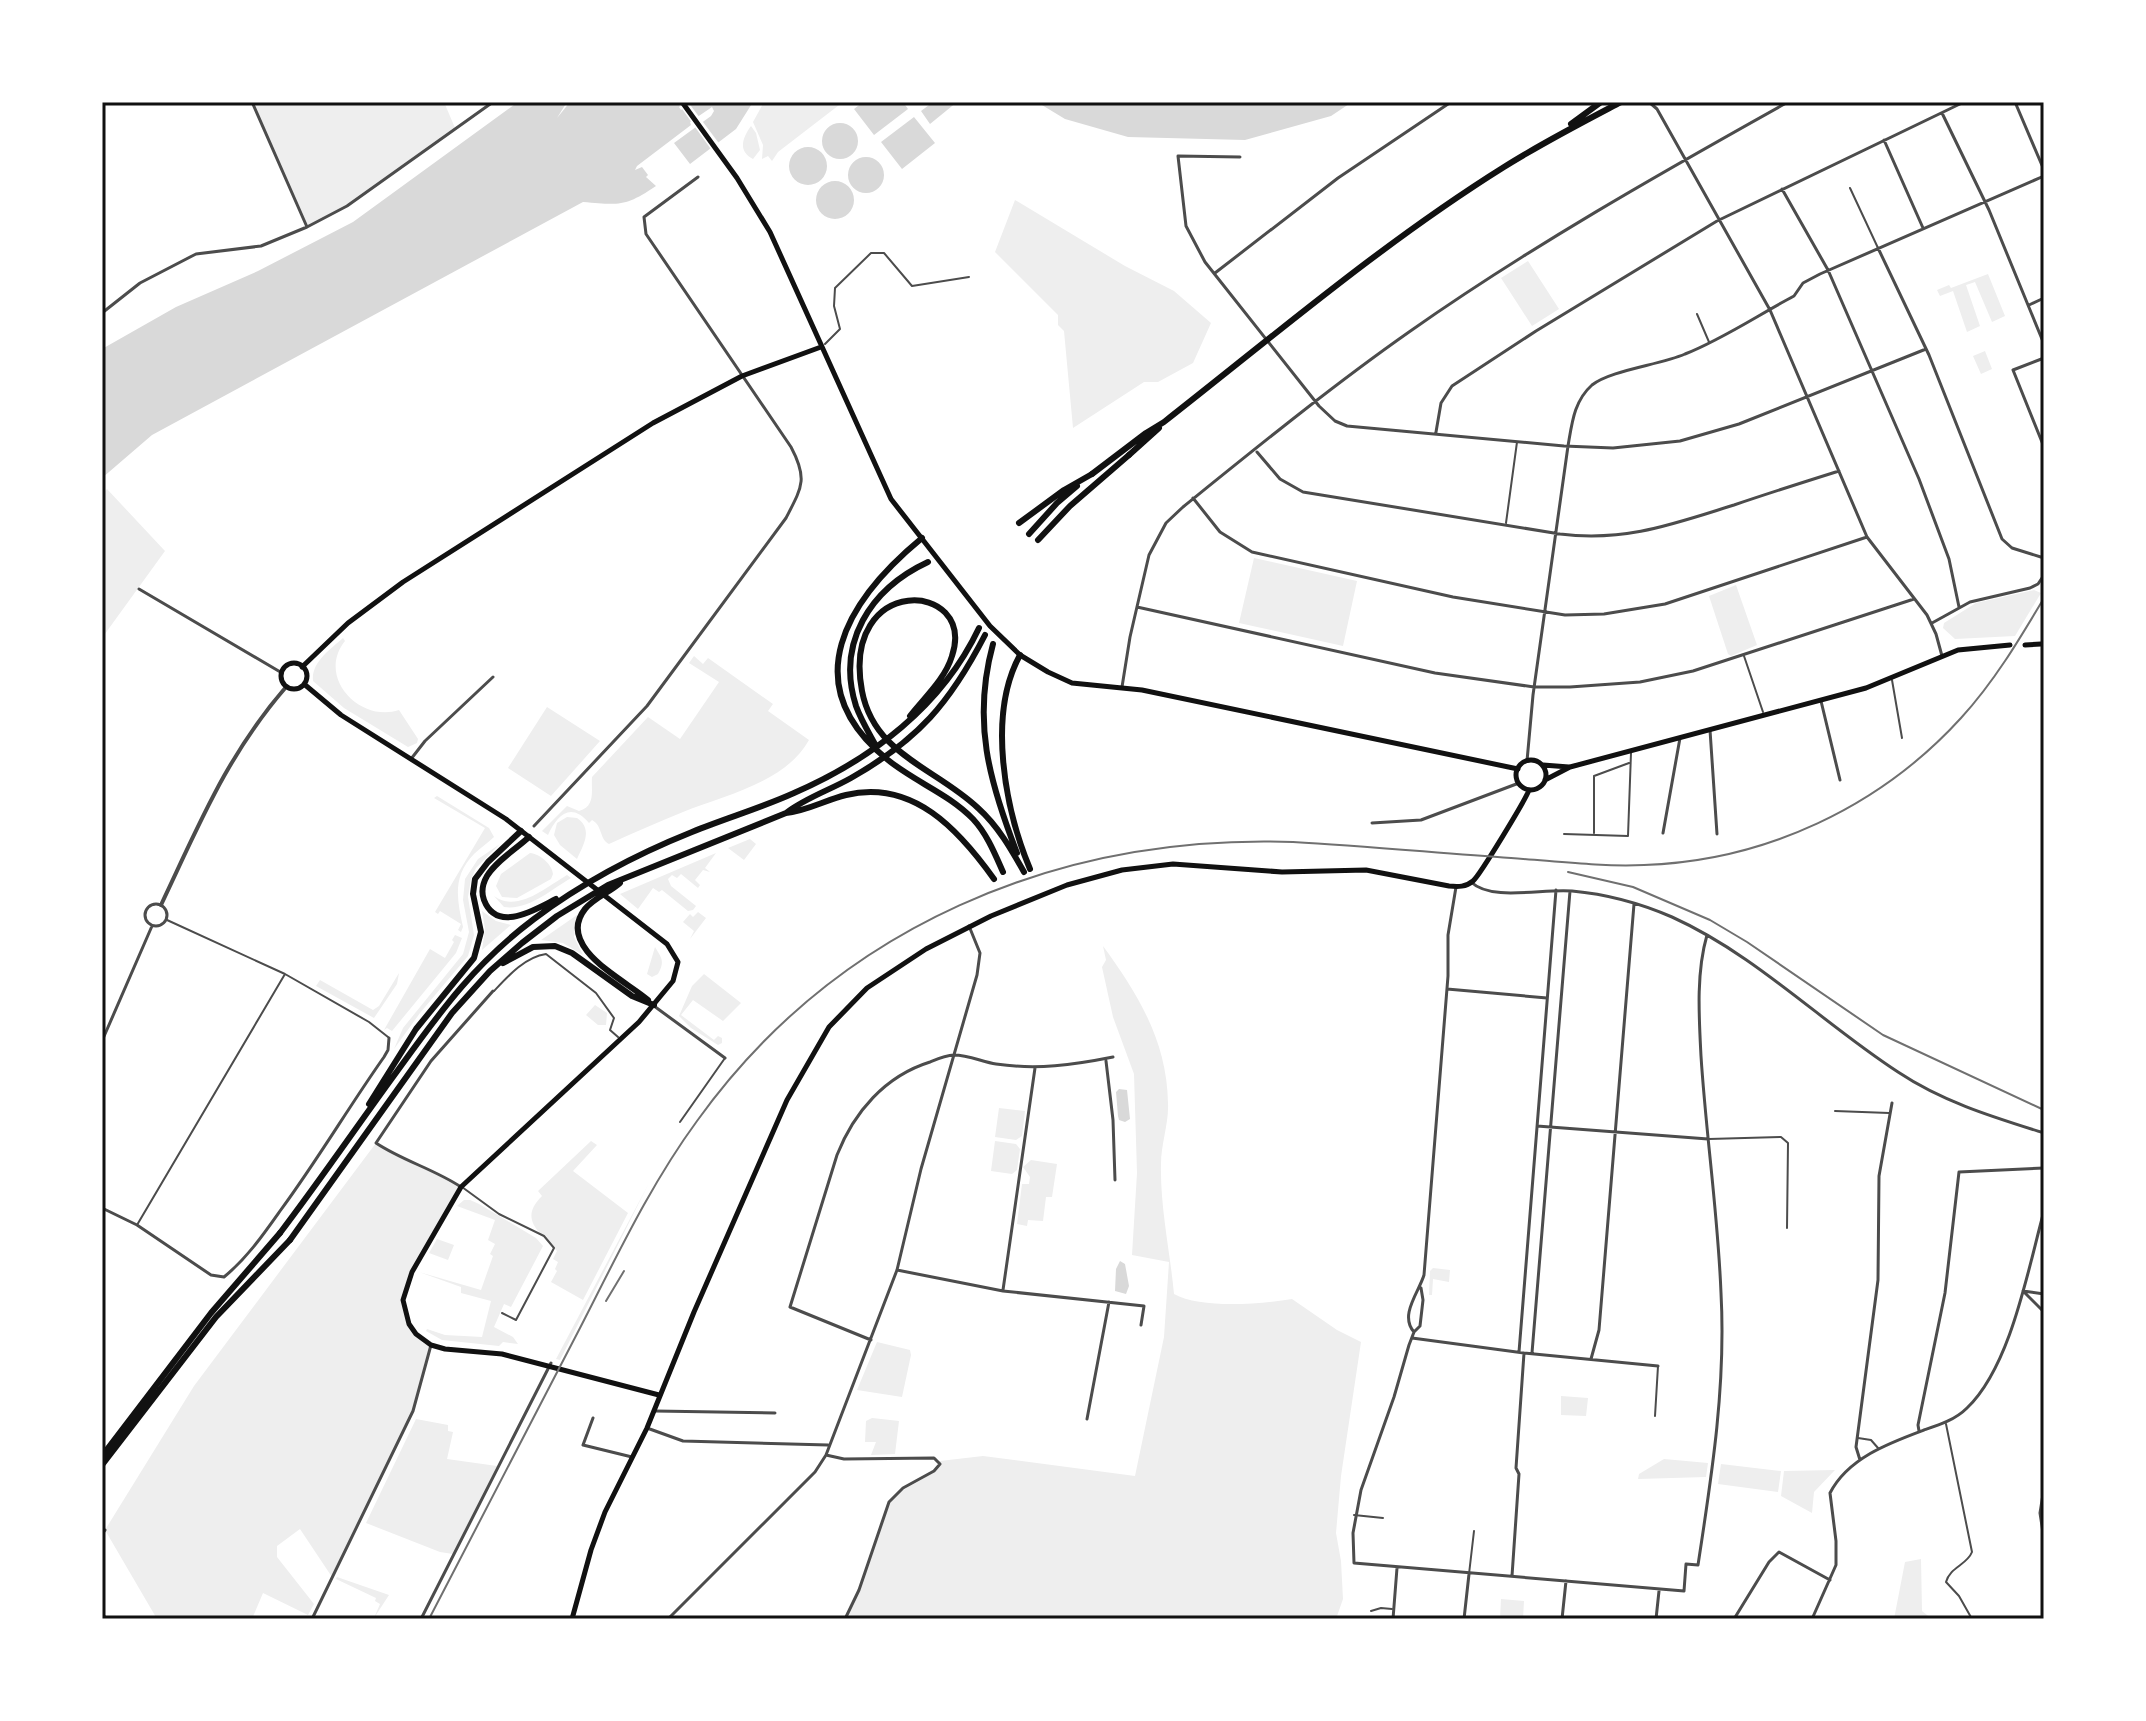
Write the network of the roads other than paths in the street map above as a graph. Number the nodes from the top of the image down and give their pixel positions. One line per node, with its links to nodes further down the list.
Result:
1 (252, 102): 23 (street)
2 (493, 102): 23 (street)
3 (682, 102): 36 (main road)
4 (1451, 102): 27 (street)
5 (1601, 102): 12 (highway)
6 (1621, 102): 12 (highway)
7 (1649, 102): 15 (street)
8 (1788, 102): 15 (street)
9 (1964, 102): 11 (street)
10 (2015, 102): 16 (street)
11 (1942, 113): 13 (street); 21 (street)
12 (1562, 131): 43 (highway)
13 (1884, 140): 20 (street); 24 (street)
14 (1240, 157): 27 (street)
15 (1686, 159): 22 (street); 42 (street)
16 (2044, 170)
17 (2044, 176): 21 (street)
18 (698, 177): 40 (street)
19 (1850, 188): 25 (lane)
20 (1782, 189): 22 (street); 26 (street)
21 (1986, 202): 24 (street); 30 (street)
22 (1720, 220): 31 (street); 44 (street)
23 (307, 227): 32 (street)
24 (1923, 229): 25 (street)
25 (1878, 248): 26 (street); 37 (street)
26 (1828, 270): 31 (street); 39 (street)
27 (1214, 274): 42 (street)
28 (969, 277): 36 (lane)
29 (2044, 298): 30 (street)
30 (2028, 305): 35 (street)
31 (1770, 310): 34 (street); 41 (street)
32 (102, 313)
33 (1697, 314): 34 (lane)
34 (1709, 343): 46 (street)
35 (2044, 344)
36 (821, 347): 40 (main road); 57 (main road)
37 (1926, 349): 39 (street); 59 (street)
38 (2044, 358): 47 (street)
39 (1872, 371): 41 (street); 65 (street)
40 (742, 376): 77 (main road); 105 (street)
41 (1808, 396): 46 (street); 49 (street)
42 (1317, 403): 44 (street); 48 (street)
43 (1164, 422): 50 (highway); 58 (highway)
44 (1436, 434): 45 (street)
45 (1517, 441): 46 (street); 53 (lane)
46 (1568, 446): 54 (street)
47 (2044, 447)
48 (1255, 450): 51 (street); 53 (street)
49 (1839, 471): 54 (street); 56 (street)
50 (1092, 474): 52 (highway); 55 (highway)
51 (1193, 498): 64 (street); 66 (street)
52 (1019, 523)
53 (1506, 524): 54 (street)
54 (1556, 533): 66 (street)
55 (1029, 534)
56 (1867, 537): 63 (street); 66 (street)
57 (922, 538): 74 (main road); 92 (highway)
58 (1039, 542)
59 (2044, 558)
60 (928, 562): 92 (highway)
61 (2044, 575): 65 (street)
62 (139, 589): 78 (street)
63 (1914, 599): 67 (street); 75 (street)
64 (1137, 607): 83 (street); 84 (street)
65 (1959, 607): 67 (street)
66 (1544, 613): 84 (street)
67 (1932, 623): 76 (street)
68 (979, 628): 88 (highway)
69 (985, 635): 103 (highway)
70 (993, 644): 112 (highway)
71 (2041, 644): 73 (main road)
72 (2010, 645): 76 (main road)
73 (2025, 645)
74 (1020, 655): 83 (main road); 112 (highway)
75 (1744, 656): 84 (street); 86 (lane)
76 (1942, 656): 80 (main road)
77 (302, 667): 78 (main road); 81 (main road)
78 (282, 673): 82 (main road)
79 (493, 677): 93 (street)
80 (1892, 679): 85 (main road); 90 (lane)
81 (304, 684): 82 (main road); 93 (main road)
82 (286, 687): 122 (street)
83 (1122, 687): 98 (main road)
84 (1534, 687): 94 (street)
85 (1821, 701): 86 (main road); 100 (street)
86 (1765, 716): 87 (main road)
87 (1710, 730): 89 (main road); 109 (street)
88 (898, 731): 112 (highway); 118 (highway)
89 (1680, 738): 91 (main road); 107 (street)
90 (1902, 738)
91 (1632, 751): 95 (lane); 97 (main road)
92 (880, 752): 113 (highway)
93 (411, 759): 106 (main road)
94 (1527, 761): 96 (main road); 98 (main road)
95 (1630, 763): 110 (lane); 110 (lane)
96 (1542, 764): 97 (main road); 99 (main road)
97 (1570, 767): 99 (main road)
98 (1518, 769): 101 (main road)
99 (1545, 780): 102 (main road)
100 (1840, 780)
101 (1519, 783): 102 (main road); 104 (street)
102 (1529, 790): 116 (main road)
103 (786, 813): 114 (highway); 115 (highway)
104 (1372, 823)
105 (534, 826)
106 (521, 831): 111 (main road); 147 (highway)
107 (1663, 833)
108 (1564, 834): 110 (lane)
109 (1717, 834)
110 (1594, 835)
111 (529, 837): 118 (highway); 132 (main road)
112 (1027, 870)
113 (1003, 872)
114 (625, 879): 127 (highway); 132 (highway)
115 (994, 879)
116 (1471, 882): 117 (main road); 119 (street)
117 (1456, 887): 125 (main road); 129 (street)
118 (578, 889): 147 (highway)
119 (1556, 890): 120 (street); 131 (street)
120 (1570, 891): 121 (street); 146 (street)
121 (1634, 904): 126 (street); 148 (street)
122 (161, 905): 123 (street); 124 (street)
123 (167, 920): 124 (street); 128 (lane)
124 (152, 926): 135 (street)
125 (969, 926): 136 (street); 176 (main road)
126 (1707, 935): 149 (street); 150 (street)
127 (490, 971): 132 (highway); 192 (highway)
128 (285, 974): 133 (lane); 156 (lane)
129 (1447, 989): 131 (street); 159 (street)
130 (493, 991): 134 (lane); 153 (street)
131 (1547, 998): 145 (street)
132 (654, 1005): 134 (main road); 138 (street)
133 (389, 1038): 156 (street)
134 (621, 1039): 153 (main road)
135 (102, 1041)
136 (954, 1055): 140 (street); 158 (street); 169 (street)
137 (1113, 1057): 139 (street)
138 (725, 1058): 144 (lane)
139 (1105, 1059): 140 (street); 152 (street)
140 (1035, 1068): 160 (street)
141 (1892, 1103): 143 (street)
142 (1835, 1111): 143 (lane)
143 (1890, 1113): 185 (street)
144 (680, 1122)
145 (1537, 1125): 146 (street); 171 (street)
146 (1551, 1126): 148 (street); 172 (street)
147 (357, 1127): 189 (highway)
148 (1614, 1131): 150 (street); 173 (street)
149 (2044, 1133)
150 (1708, 1139): 157 (lane); 203 (street)
151 (2044, 1168): 184 (street)
152 (1115, 1180)
153 (461, 1187): 165 (lane); 170 (main road)
154 (102, 1208): 156 (street)
155 (2044, 1211): 161 (street)
156 (137, 1225)
157 (1787, 1228)
158 (897, 1270): 160 (street); 169 (street)
159 (1421, 1288): 167 (street); 167 (street)
160 (1003, 1291): 163 (street)
161 (2023, 1291): 162 (street); 164 (street); 182 (street)
162 (2044, 1294)
163 (1109, 1302): 166 (street); 181 (street)
164 (2044, 1312)
165 (502, 1313)
166 (1141, 1325)
167 (1414, 1332): 168 (street)
168 (1412, 1338): 171 (street); 194 (street)
169 (871, 1340): 186 (street)
170 (431, 1345): 176 (main road); 208 (street)
171 (1521, 1353): 172 (street); 200 (street)
172 (1532, 1353): 173 (street)
173 (1591, 1359): 175 (street)
174 (551, 1363): 209 (street)
175 (1658, 1366): 179 (lane)
176 (659, 1395): 177 (main road)
177 (653, 1411): 178 (street); 183 (main road)
178 (775, 1413)
179 (1655, 1416)
180 (593, 1418): 190 (street)
181 (1087, 1419)
182 (1945, 1422): 184 (street); 219 (lane)
183 (647, 1428): 186 (street); 190 (main road)
184 (1919, 1432): 187 (street)
185 (1858, 1438): 187 (lane); 191 (street)
186 (829, 1445): 188 (street)
187 (1879, 1449): 191 (street)
188 (826, 1455): 211 (street); 212 (street)
189 (102, 1456)
190 (632, 1457): 210 (main road)
191 (1860, 1460): 201 (street)
192 (102, 1465)
193 (2044, 1488): 197 (street)
194 (1354, 1515): 195 (lane); 198 (street)
195 (1383, 1518)
196 (1474, 1531): 199 (lane)
197 (2044, 1539)
198 (1397, 1568): 199 (street); 204 (street)
199 (1469, 1574): 200 (street); 214 (street)
200 (1512, 1576): 202 (street)
201 (1830, 1580): 217 (street); 218 (street)
202 (1566, 1581): 203 (street); 215 (street)
203 (1659, 1590): 216 (street)
204 (1394, 1609): 205 (lane); 213 (street)
205 (1371, 1611)
206 (102, 1613): 207 (street)
207 (106, 1619)
208 (312, 1619)
209 (421, 1619)
210 (572, 1619)
211 (668, 1619)
212 (845, 1619)
213 (1393, 1619)
214 (1464, 1619)
215 (1562, 1619)
216 (1656, 1619)
217 (1734, 1619)
218 (1812, 1619)
219 (1972, 1619)

